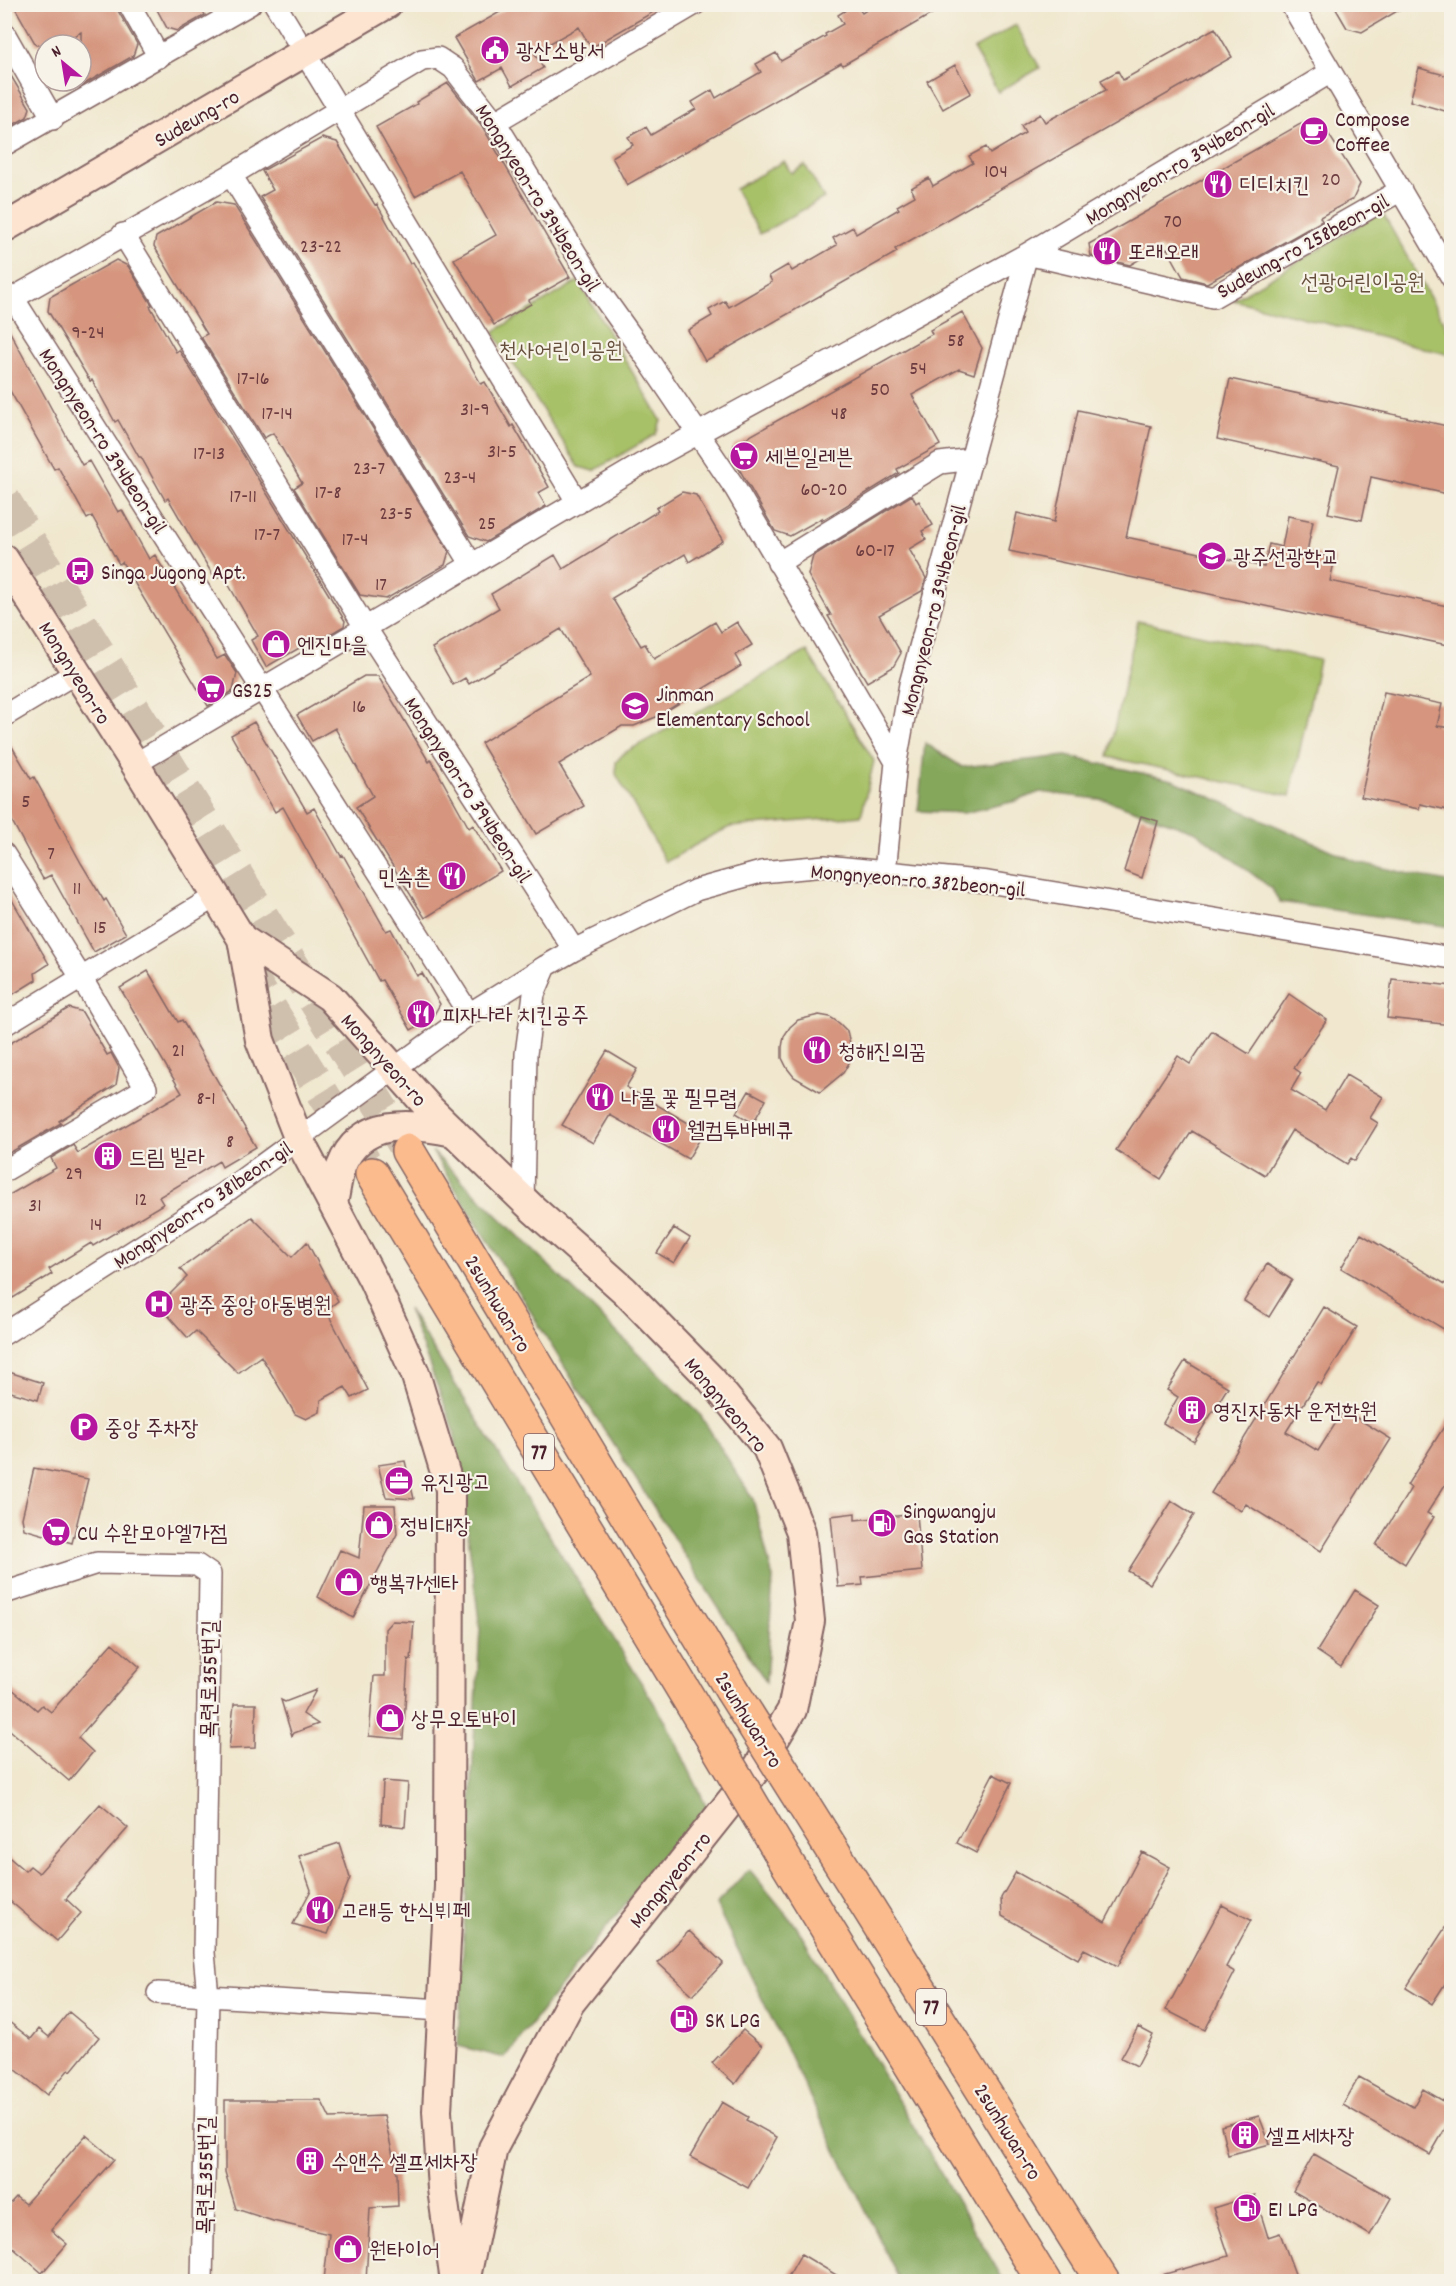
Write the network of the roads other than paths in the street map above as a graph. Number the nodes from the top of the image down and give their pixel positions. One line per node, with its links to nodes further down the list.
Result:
1 (129, 4): 9 (street)
2 (250, 4): 9 (street)
3 (275, 4): 8 (street)
4 (387, 4): 8 (main road, Sudeung-ro)
5 (695, 4): 13 (street)
6 (1291, 4): 10 (street, Sudeung-ro 258beon-gil)
7 (4, 33): 12 (street)
8 (305, 53): 11 (street); 17 (main road, Sudeung-ro)
9 (159, 57): 12 (street)
10 (1331, 72): 16 (street, Sudeung-ro 258beon-gil); 21 (street, Mongnyeon-ro 394beon-gil)
11 (339, 111): 13 (street, Mongnyeon-ro 394beon-gil); 15 (street, Mongnyeon-ro 394beon-gil); 25 (street)
12 (53, 119): 14 (street)
13 (495, 123): 23 (street, Mongnyeon-ro 394beon-gil)
14 (4, 145)
15 (231, 175): 20 (street, Mongnyeon-ro 394beon-gil); 28 (street)
16 (1401, 190): 21 (street, Sudeung-ro 258beon-gil); 22 (street, Sudeung-ro 258beon-gil)
17 (17, 215): 18 (main road, Sudeung-ro); 19 (main road)
18 (4, 228)
19 (4, 234)
20 (123, 234): 29 (street, Mongnyeon-ro 394beon-gil); 31 (street, Mongnyeon-ro 394beon-gil)
21 (1027, 254): 23 (street, Mongnyeon-ro 394beon-gil); 24 (street, Mongnyeon-ro 394beon-gil)
22 (1452, 278)
23 (697, 435): 25 (street, Mongnyeon-ro 394beon-gil); 27 (street, Mongnyeon-ro 394beon-gil)
24 (972, 459): 27 (street); 33 (street, Mongnyeon-ro 394beon-gil)
25 (578, 503): 28 (street, Mongnyeon-ro 394beon-gil)
26 (4, 559): 30 (main road, Mongnyeon-ro)
27 (778, 563): 33 (street, Mongnyeon-ro 394beon-gil)
28 (472, 565): 29 (street, Mongnyeon-ro 394beon-gil)
29 (365, 627): 31 (street, Mongnyeon-ro 394beon-gil); 39 (street, Mongnyeon-ro 394beon-gil)
30 (77, 672): 32 (street); 34 (main road, Mongnyeon-ro)
31 (264, 690): 34 (street, Mongnyeon-ro 394beon-gil); 43 (street, Mongnyeon-ro 394beon-gil)
32 (4, 716)
33 (896, 762): 36 (street, Mongnyeon-ro 394beon-gil)
34 (135, 764): 37 (main road, Mongnyeon-ro)
35 (8, 867): 42 (street)
36 (885, 873): 39 (street, Mongnyeon-ro 382beon-gil); 40 (street, Mongnyeon-ro 382beon-gil)
37 (216, 896): 38 (main road, Mongnyeon-ro); 42 (street)
38 (242, 939): 45 (main road, Mongnyeon-ro); 47 (main road, Mongnyeon-ro)
39 (574, 950): 41 (street, Mongnyeon-ro 382beon-gil)
40 (1452, 958)
41 (546, 966): 43 (street, Mongnyeon-ro 382beon-gil); 51 (street)
42 (82, 979): 44 (street); 49 (street)
43 (469, 1014): 45 (street, Mongnyeon-ro 382beon-gil)
44 (4, 1025)
45 (394, 1068): 46 (main road, Mongnyeon-ro); 47 (street, Mongnyeon-ro 381beon-gil)
46 (454, 1132): 51 (main road, Mongnyeon-ro); 52 (main road)
47 (299, 1140): 52 (main road, Mongnyeon-ro); 53 (street, Mongnyeon-ro 381beon-gil)
48 (408, 1151): 62 (highway, 2sunhwan-ro / 77, bridge)
49 (4, 1172)
50 (372, 1174): 61 (highway, 2sunhwan-ro / 77, bridge)
51 (523, 1200): 60 (main road, Mongnyeon-ro)
52 (333, 1203): 57 (main road, Mongnyeon-ro)
53 (4, 1334)
54 (4, 1593): 56 (street, 목련로355번길)
55 (158, 1993): 56 (street)
56 (208, 1996): 57 (street); 58 (street, 목련로355번길)
57 (442, 2010): 59 (main road, Mongnyeon-ro)
58 (202, 2282)
59 (455, 2282)
60 (465, 2282)
61 (1044, 2282)
62 (1103, 2282)

